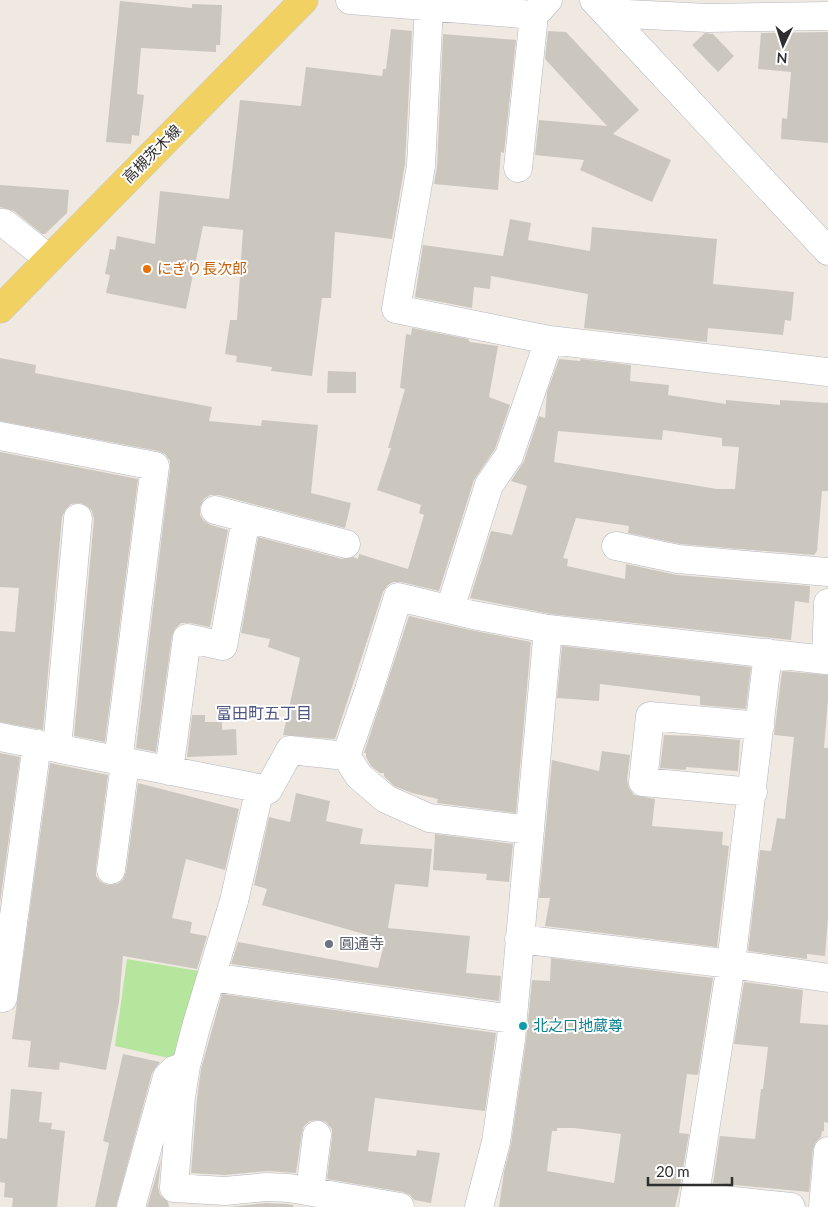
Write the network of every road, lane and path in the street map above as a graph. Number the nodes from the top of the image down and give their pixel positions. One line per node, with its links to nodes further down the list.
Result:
1 (304, 0): 11 (main road, 高槻茨木線)
2 (350, 0): 3 (street)
3 (429, 6): 4 (street); 13 (street)
4 (541, 7): 8 (street)
5 (600, 7): 6 (street); 10 (street)
6 (709, 9): 7 (street)
7 (828, 16)
8 (518, 168)
9 (0, 223): 11 (street)
10 (826, 246)
11 (49, 260): 12 (main road, 高槻茨木線)
12 (0, 309)
13 (549, 340): 14 (street); 23 (street)
14 (828, 372)
15 (0, 436): 31 (street)
16 (215, 510): 18 (street)
17 (78, 518): 29 (street)
18 (246, 518): 19 (street); 32 (street)
19 (346, 544)
20 (616, 546): 21 (street)
21 (828, 572)
22 (828, 603): 26 (street)
23 (450, 609): 24 (street); 30 (street)
24 (548, 629): 25 (street); 35 (street)
25 (768, 653): 26 (street); 27 (street)
26 (827, 661)
27 (760, 726): 34 (street); 34 (street)
28 (0, 738): 29 (street)
29 (47, 746): 31 (street); 41 (street)
30 (346, 756): 33 (street); 35 (street)
31 (122, 763): 32 (street); 36 (street)
32 (169, 772): 33 (street)
33 (260, 788): 39 (street)
34 (752, 792): 38 (street)
35 (530, 830): 37 (street)
36 (111, 870)
37 (519, 939): 38 (street); 42 (street)
38 (731, 964): 40 (street); 48 (street)
39 (211, 977): 42 (street); 43 (street)
40 (828, 978)
41 (4, 998)
42 (512, 1019): 51 (street)
43 (186, 1066): 47 (street); 49 (street)
44 (317, 1135): 46 (street)
45 (828, 1151): 53 (street)
46 (310, 1191): 47 (street); 50 (street)
47 (225, 1199)
48 (694, 1202): 52 (street)
49 (132, 1207)
50 (400, 1207)
51 (479, 1207)
52 (791, 1207)
53 (823, 1207)

